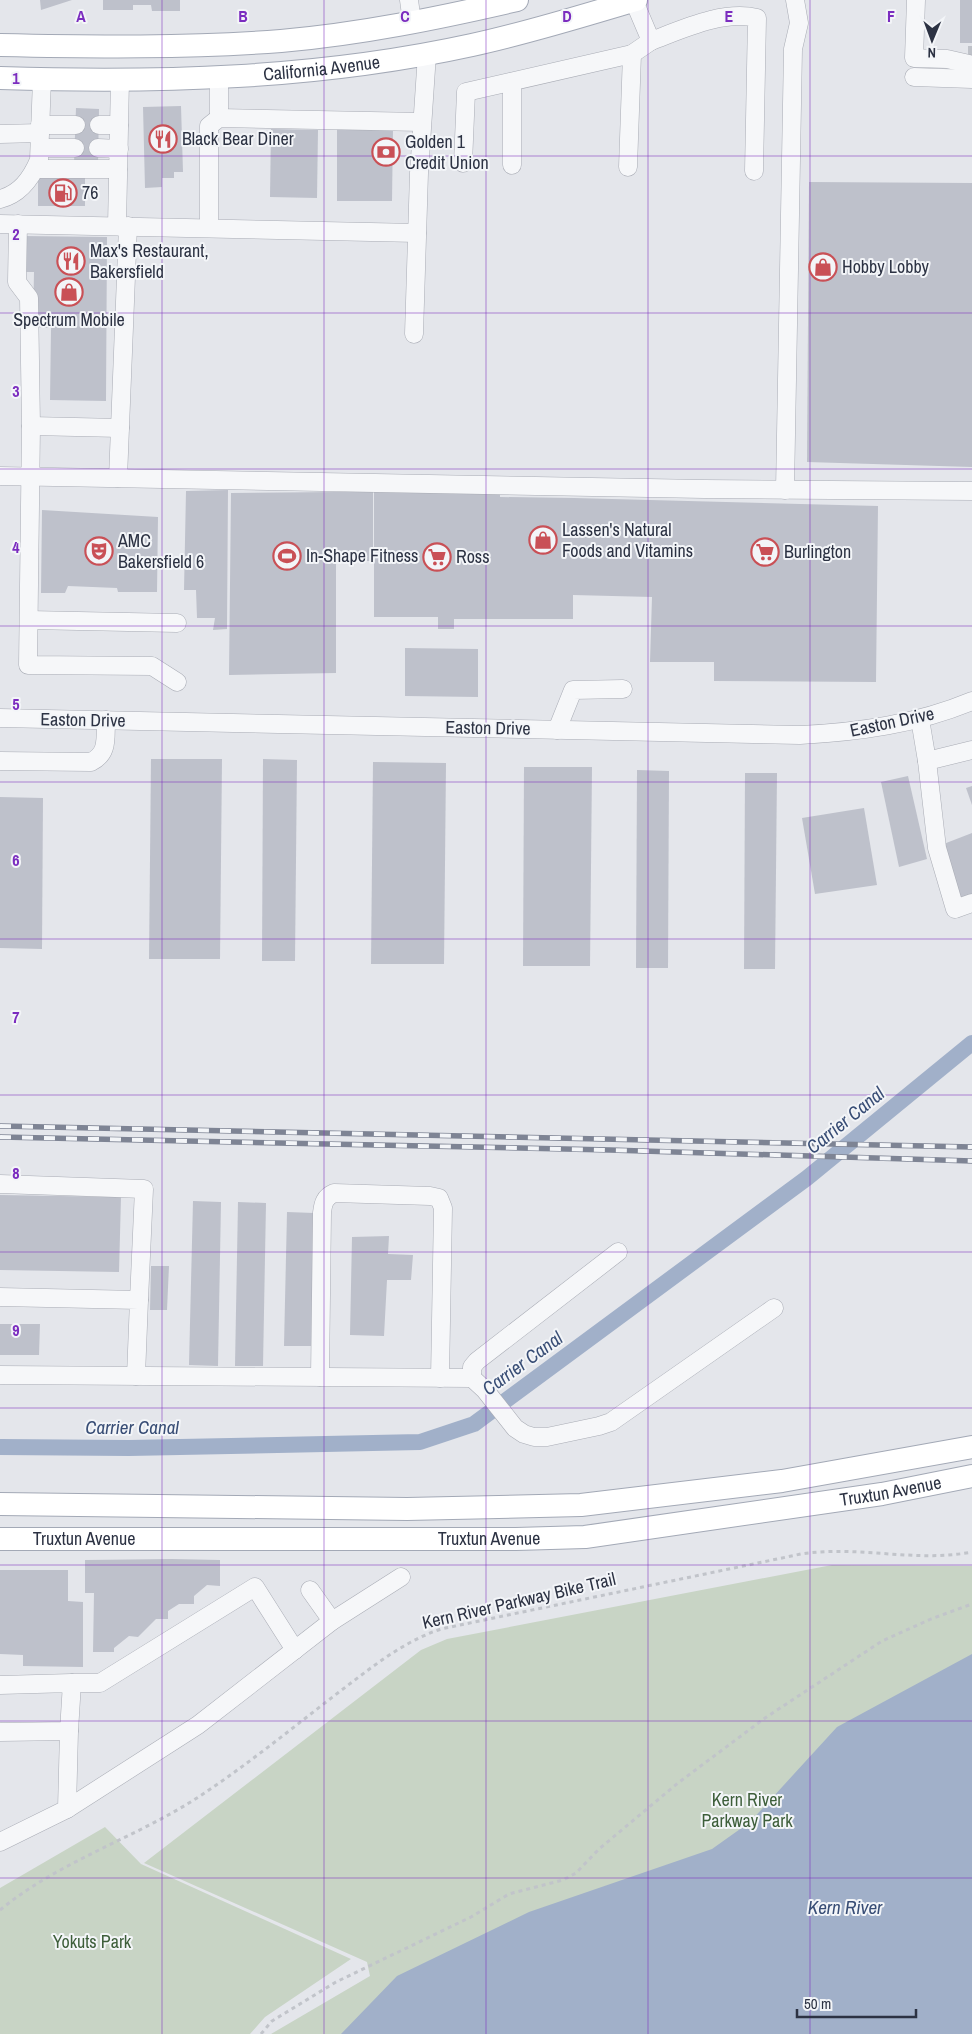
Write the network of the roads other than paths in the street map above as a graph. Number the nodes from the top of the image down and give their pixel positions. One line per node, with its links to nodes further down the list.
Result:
1 (409, 0): 7 (street)
2 (517, 0): 6 (main road, California Avenue)
3 (635, 0): 8 (street); 10 (main road, California Avenue)
4 (796, 0): 47 (street)
5 (916, 0): 12 (street)
6 (455, 14): 7 (main road, California Avenue); 10 (main road)
7 (412, 22): 9 (main road, California Avenue)
8 (652, 41): 11 (street); 34 (street)
9 (0, 45)
10 (427, 54): 15 (main road, California Avenue); 20 (street)
11 (632, 54): 18 (street); 31 (street)
12 (970, 66): 13 (street)
13 (914, 76)
14 (0, 78): 16 (main road, California Avenue)
15 (219, 78): 17 (main road, California Avenue); 19 (street)
16 (42, 79): 17 (main road, California Avenue); 25 (street)
17 (120, 80): 23 (street)
18 (512, 82): 29 (street); 30 (street)
19 (219, 118): 20 (street); 39 (street)
20 (422, 122): 40 (street)
21 (76, 125): 25 (street)
22 (99, 125): 23 (street)
23 (119, 125): 28 (street)
24 (0, 134): 25 (street)
25 (40, 135): 26 (street); 32 (street)
26 (75, 148)
27 (98, 148): 28 (street)
28 (119, 149): 33 (street)
29 (463, 163)
30 (512, 165)
31 (628, 167)
32 (36, 169): 33 (street); 35 (street)
33 (118, 169): 38 (street)
34 (754, 171)
35 (0, 199)
36 (0, 224): 37 (street)
37 (18, 224): 38 (street); 42 (street)
38 (122, 226): 39 (street); 43 (street)
39 (209, 228): 40 (street)
40 (417, 232): 41 (street)
41 (414, 334)
42 (31, 426): 43 (street); 45 (street)
43 (120, 428): 46 (street)
44 (0, 476): 45 (street)
45 (30, 476): 46 (street); 49 (street)
46 (118, 478): 47 (street)
47 (784, 490): 48 (street)
48 (972, 491)
49 (29, 620): 50 (street); 51 (street)
50 (178, 623)
51 (177, 682)
52 (622, 689): 57 (street)
53 (972, 701): 55 (street, Easton Drive)
54 (0, 718): 56 (street, Easton Drive)
55 (920, 718): 57 (street, Easton Drive); 60 (street)
56 (106, 720): 57 (street, Easton Drive); 59 (street)
57 (557, 730)
58 (972, 750): 60 (street)
59 (0, 761)
60 (926, 761): 61 (street)
61 (972, 903)
62 (0, 1184): 65 (street)
63 (618, 1252): 71 (street)
64 (0, 1297): 65 (street)
65 (139, 1300): 68 (street)
66 (774, 1308): 71 (street)
67 (0, 1375): 68 (street)
68 (136, 1376): 69 (street)
69 (320, 1377): 70 (street); 70 (street)
70 (440, 1378): 71 (street)
71 (472, 1378)
72 (972, 1447): 74 (main road, Truxtun Avenue)
73 (972, 1476): 75 (main road, Truxtun Avenue)
74 (0, 1504)
75 (0, 1539)
76 (401, 1576): 78 (street)
77 (310, 1590): 78 (street)
78 (332, 1621): 79 (street)
79 (295, 1650): 80 (street); 84 (street)
80 (72, 1683): 81 (street); 82 (street)
81 (0, 1684)
82 (69, 1731): 83 (street); 84 (street)
83 (0, 1732)
84 (68, 1810): 85 (street)
85 (0, 1842)

